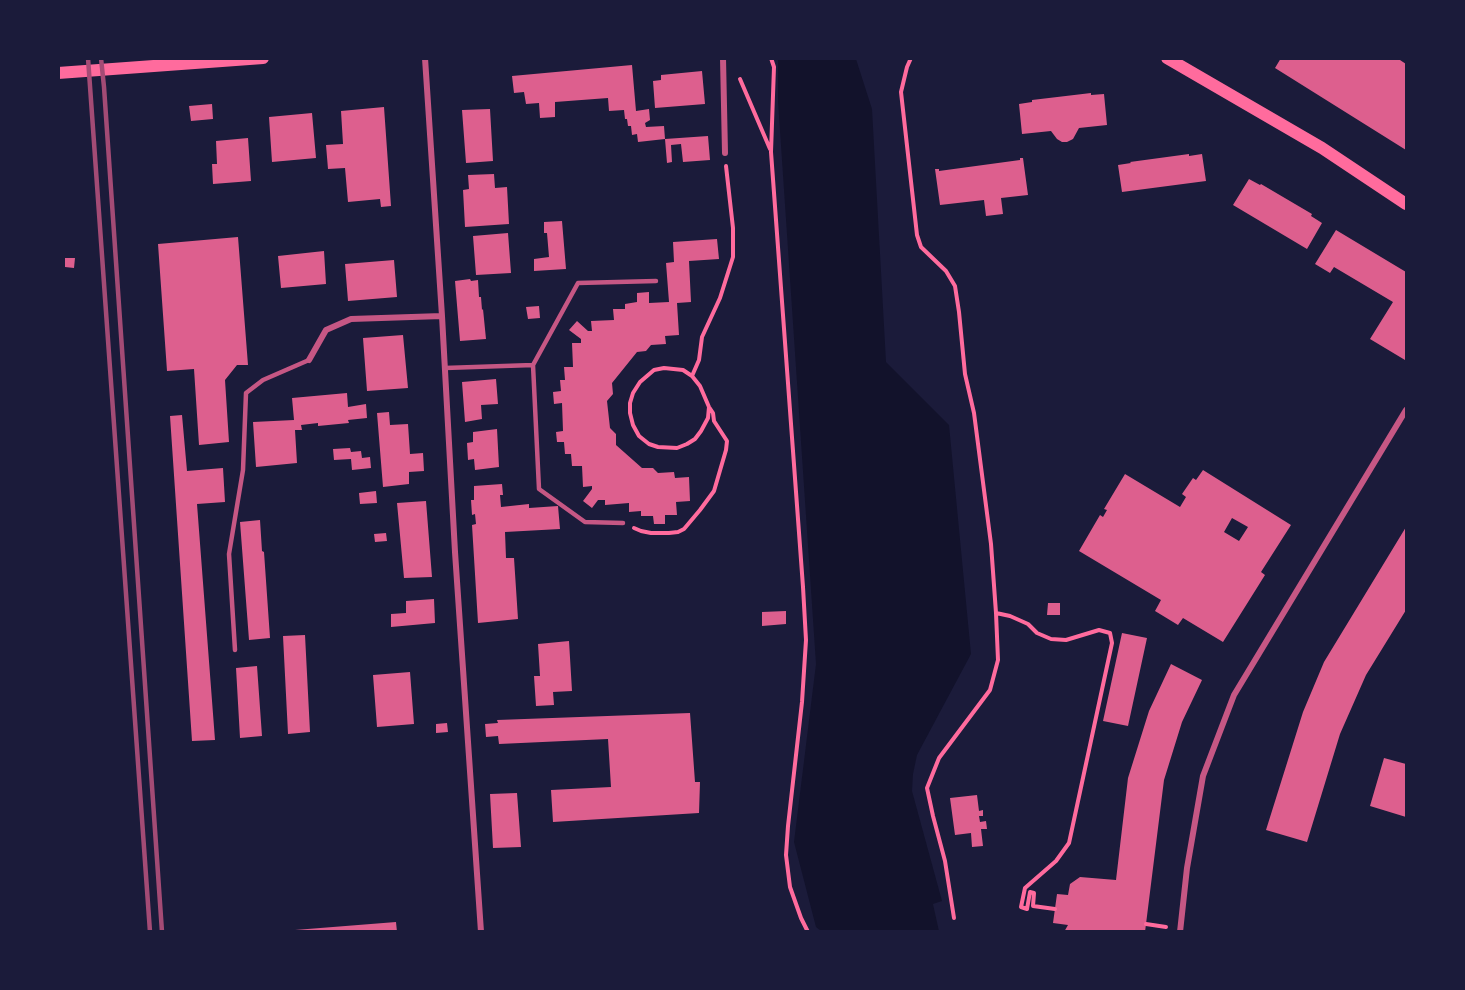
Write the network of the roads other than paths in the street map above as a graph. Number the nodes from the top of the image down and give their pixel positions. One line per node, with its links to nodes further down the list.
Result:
1 (263, 58): 5 (main road)
2 (425, 58): 9 (street)
3 (723, 58): 6 (street)
4 (1167, 58): 7 (main road)
5 (58, 73)
6 (725, 153)
7 (1407, 204)
8 (656, 281): 11 (lane)
9 (442, 316): 10 (street); 12 (street)
10 (309, 360): 15 (lane)
11 (533, 365): 12 (lane); 14 (lane)
12 (445, 368): 16 (street)
13 (1407, 410): 17 (street)
14 (622, 523)
15 (235, 650)
16 (481, 932)
17 (1180, 932)

